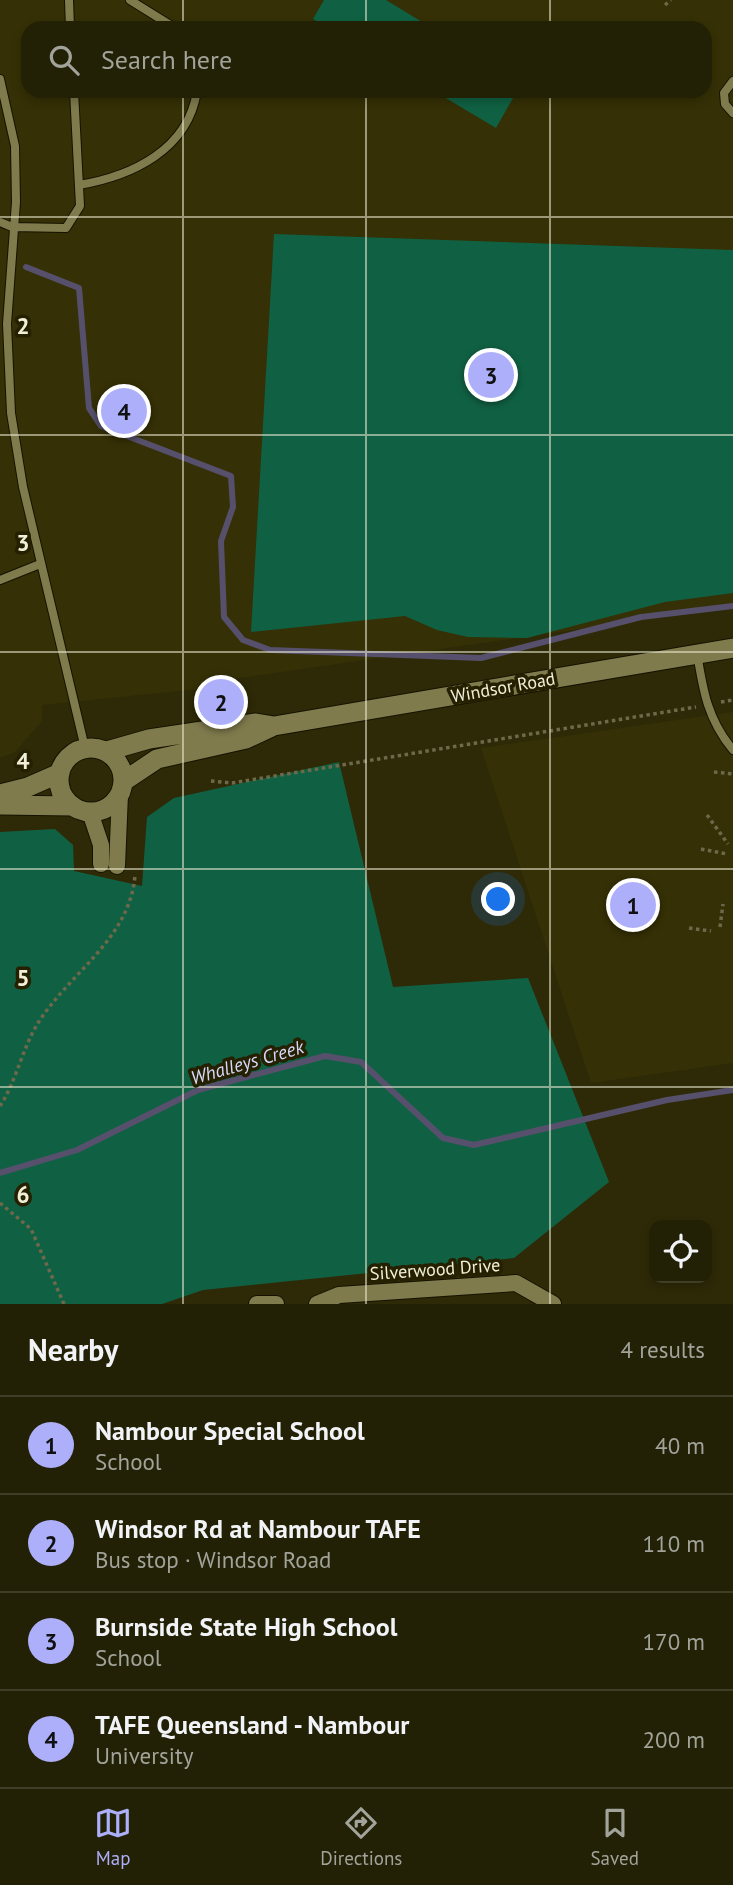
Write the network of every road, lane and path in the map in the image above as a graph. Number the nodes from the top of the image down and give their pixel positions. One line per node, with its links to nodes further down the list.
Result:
1 (69, 0): 5 (lane)
2 (130, 0): 6 (lane)
3 (671, 0): 4 (path)
4 (665, 5)
5 (70, 21)
6 (164, 21)
7 (0, 79): 14 (lane)
8 (733, 80): 11 (lane)
9 (74, 98): 12 (lane)
10 (196, 98): 12 (lane)
11 (733, 113)
12 (79, 185): 14 (lane)
13 (0, 222): 14 (lane)
14 (12, 227): 15 (lane)
15 (3, 324): 16 (lane)
16 (40, 564): 17 (lane); 23 (lane)
17 (0, 580)
18 (733, 648): 19 (street, Windsor Road)
19 (697, 653): 21 (lane); 22 (street, Windsor Road)
20 (733, 700): 21 (path)
21 (705, 705): 24 (lane); 29 (path)
22 (274, 726): 25 (street, Windsor Road); 30 (street, Windsor Road)
23 (85, 748): 25 (street); 27 (street)
24 (733, 750)
25 (107, 751): 30 (street)
26 (714, 772): 28 (path)
27 (60, 773): 31 (street); 33 (street)
28 (733, 774)
29 (211, 780)
30 (122, 788): 33 (street); 33 (street)
31 (0, 794)
32 (0, 805): 33 (street)
33 (81, 809)
34 (707, 815): 35 (path)
35 (728, 844)
36 (701, 849): 37 (path)
37 (727, 854)
38 (135, 876): 43 (path)
39 (723, 904): 40 (path)
40 (720, 927)
41 (689, 928): 42 (path)
42 (711, 931)
43 (0, 1106)
44 (0, 1203): 45 (path)
45 (64, 1304)
46 (257, 1304): 47 (street)
47 (275, 1304)
48 (317, 1304): 49 (street, Silverwood Drive)
49 (553, 1304)

